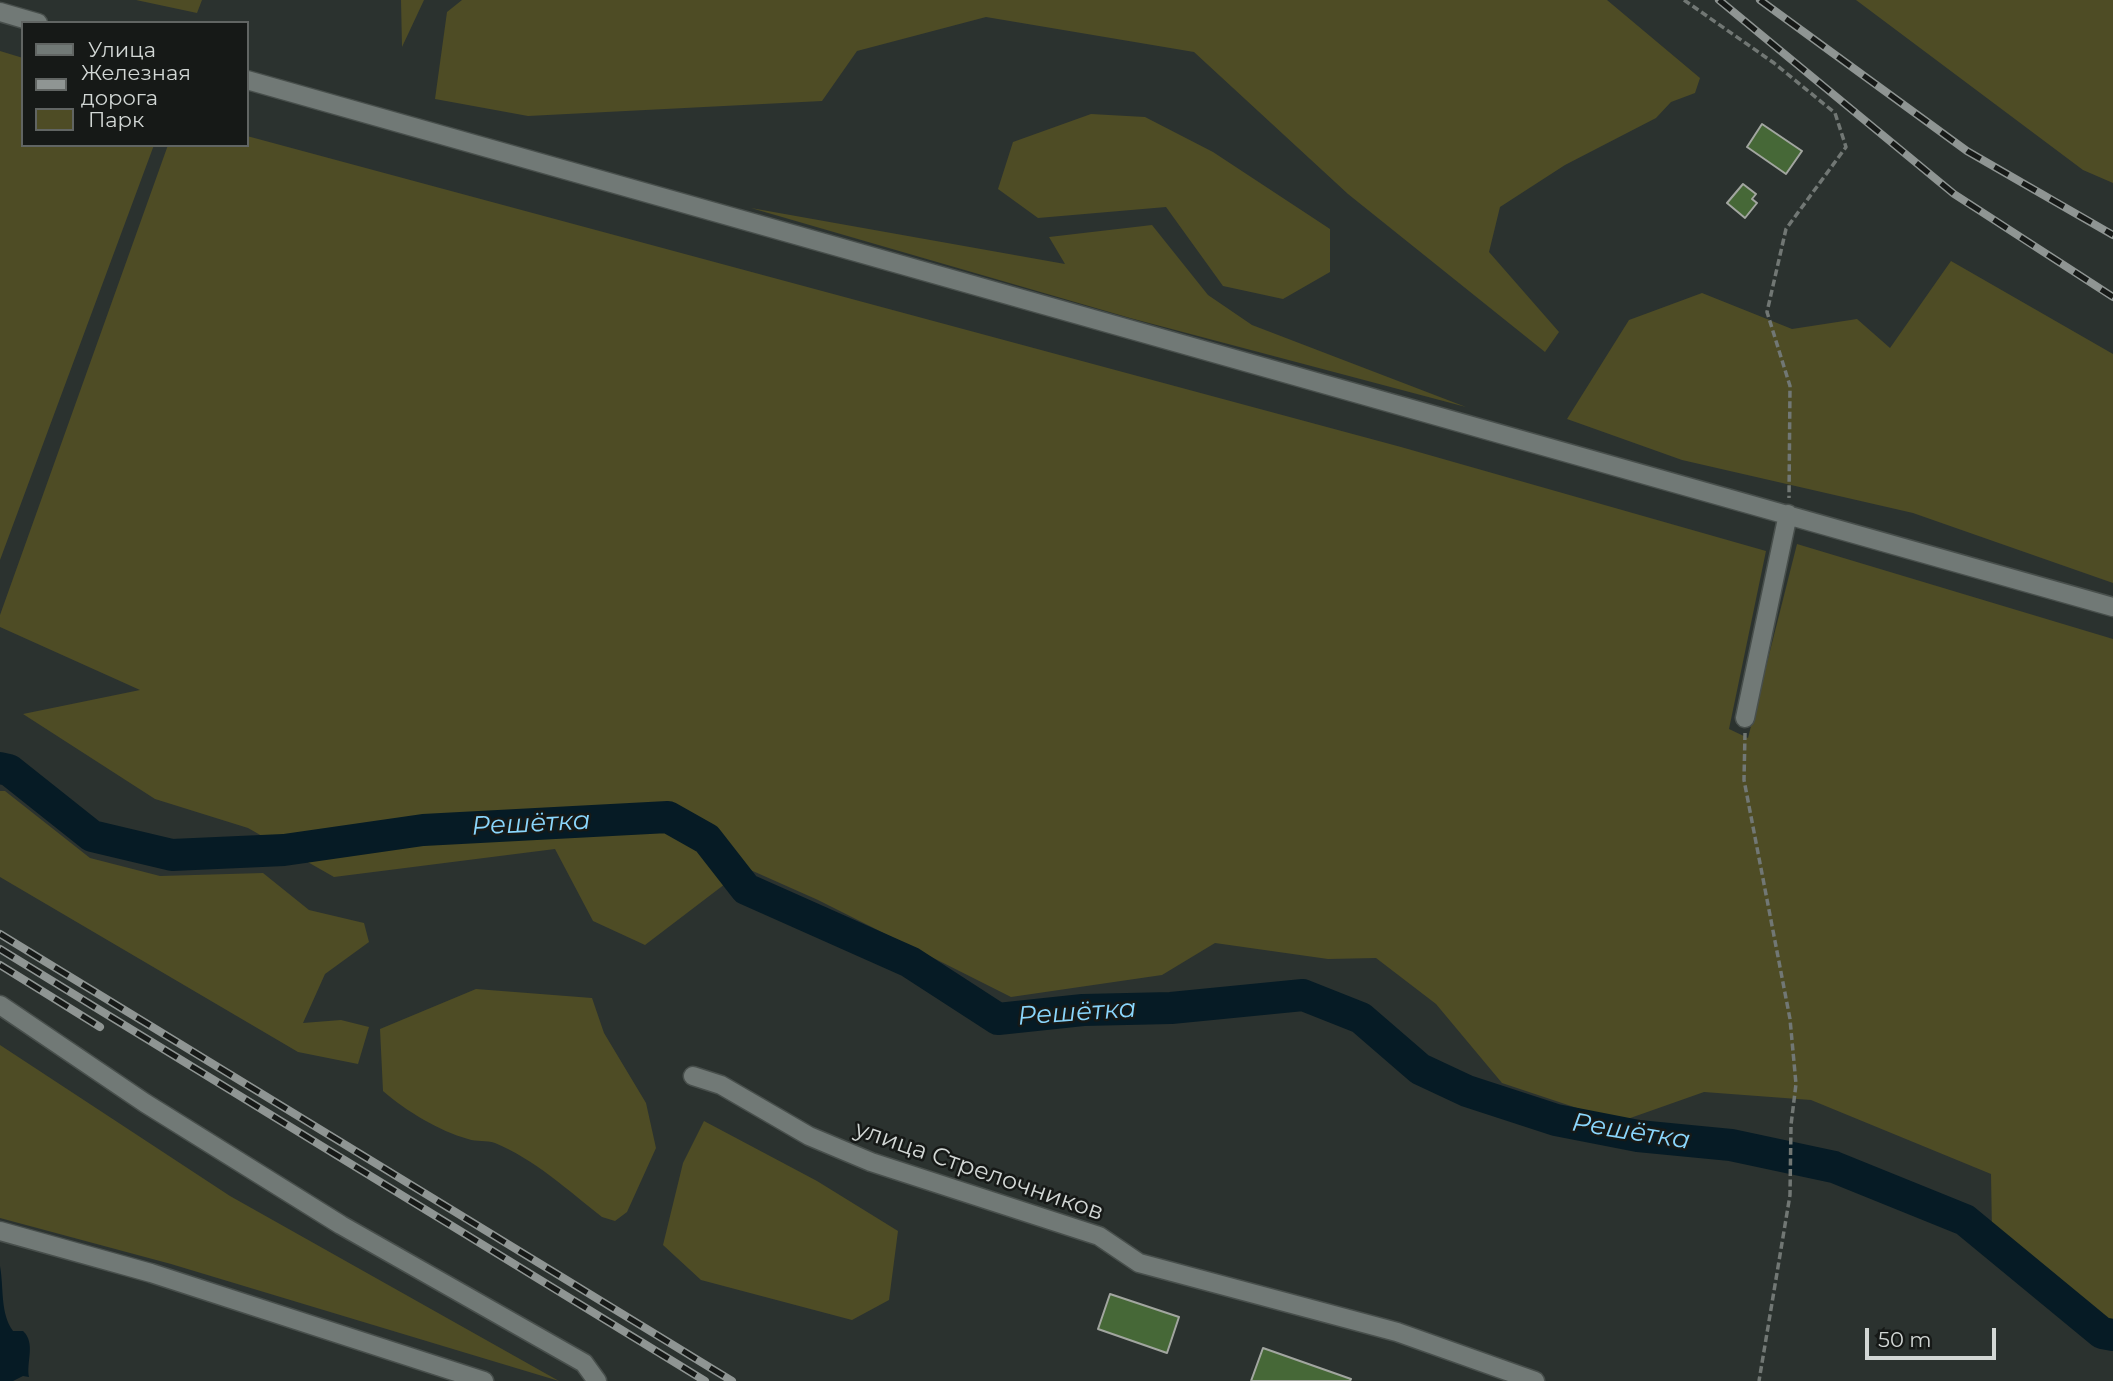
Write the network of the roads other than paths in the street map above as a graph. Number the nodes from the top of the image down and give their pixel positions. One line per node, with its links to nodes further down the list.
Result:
1 (0, 12): 2 (street)
2 (31, 21)
3 (248, 80): 4 (street)
4 (1788, 514): 5 (street); 6 (street)
5 (2113, 607)
6 (1745, 718)
7 (0, 1005): 11 (street)
8 (693, 1076): 12 (street, улица Стрелочников)
9 (0, 1231): 10 (street)
10 (484, 1381)
11 (597, 1381)
12 (1535, 1381)

